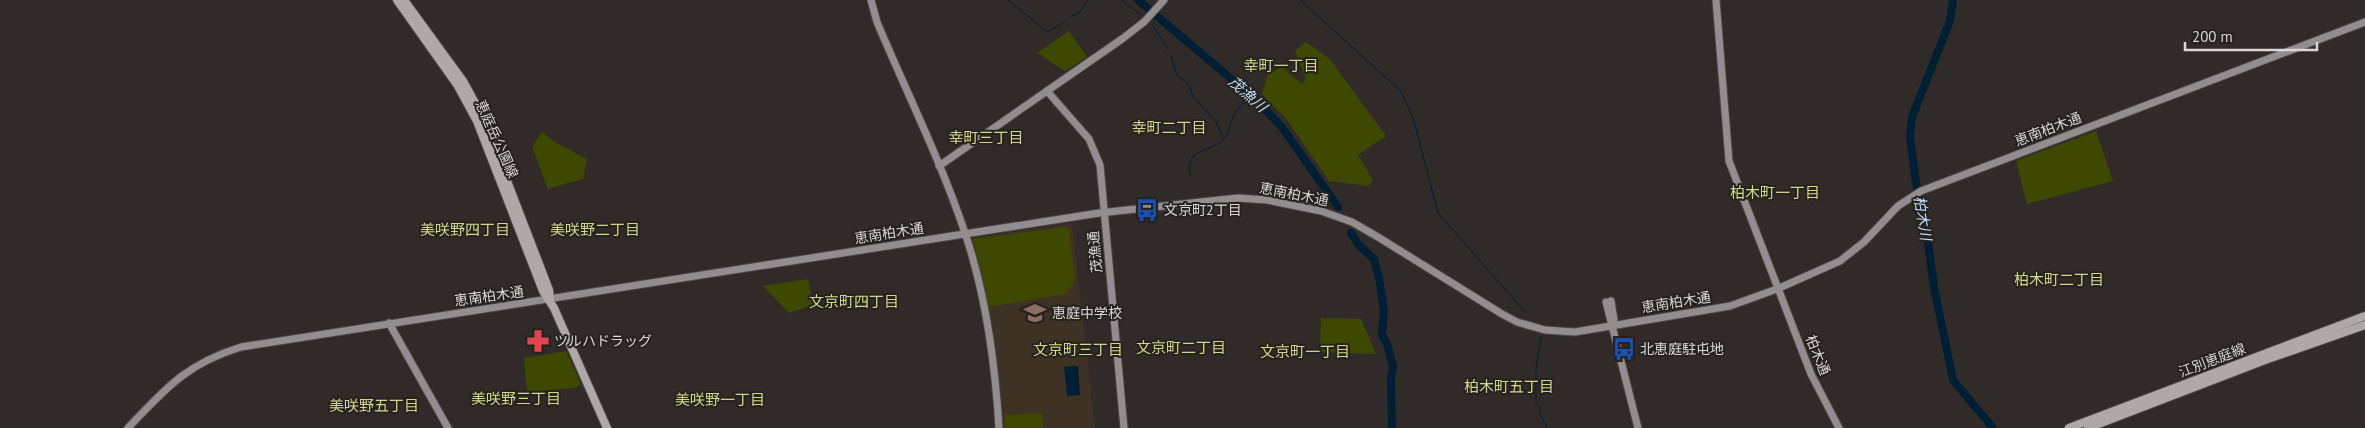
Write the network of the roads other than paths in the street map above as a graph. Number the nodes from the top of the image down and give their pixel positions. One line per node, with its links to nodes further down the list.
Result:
1 (397, 0): 12 (main road, 恵庭岳公園線)
2 (404, 0): 12 (main road, 恵庭岳公園線)
3 (871, 0): 8 (street)
4 (1164, 0): 7 (street)
5 (1716, 0): 11 (street, 柏木通)
6 (2365, 22): 11 (street, 恵南柏木通)
7 (1047, 91): 8 (street); 9 (street, 茂漁通)
8 (939, 166): 10 (street)
9 (1104, 212): 10 (street, 恵南柏木通); 17 (street, 恵南柏木通); 22 (street, 茂漁通)
10 (966, 234): 12 (street, 恵南柏木通); 21 (street)
11 (1778, 289): 17 (street, 恵南柏木通); 24 (street, 柏木通)
12 (550, 300): 15 (street, 恵南柏木通); 20 (main road, 恵庭岳公園線)
13 (1608, 302): 17 (street)
14 (2365, 316): 25 (main road, 江別恵庭線)
15 (389, 324): 18 (street, 恵南柏木通); 19 (street)
16 (2365, 324): 26 (main road, 江別恵庭線)
17 (1612, 326): 23 (street)
18 (128, 428)
19 (448, 428)
20 (607, 428)
21 (999, 428)
22 (1124, 428)
23 (1638, 428)
24 (1839, 428)
25 (2069, 428)
26 (2088, 428)

